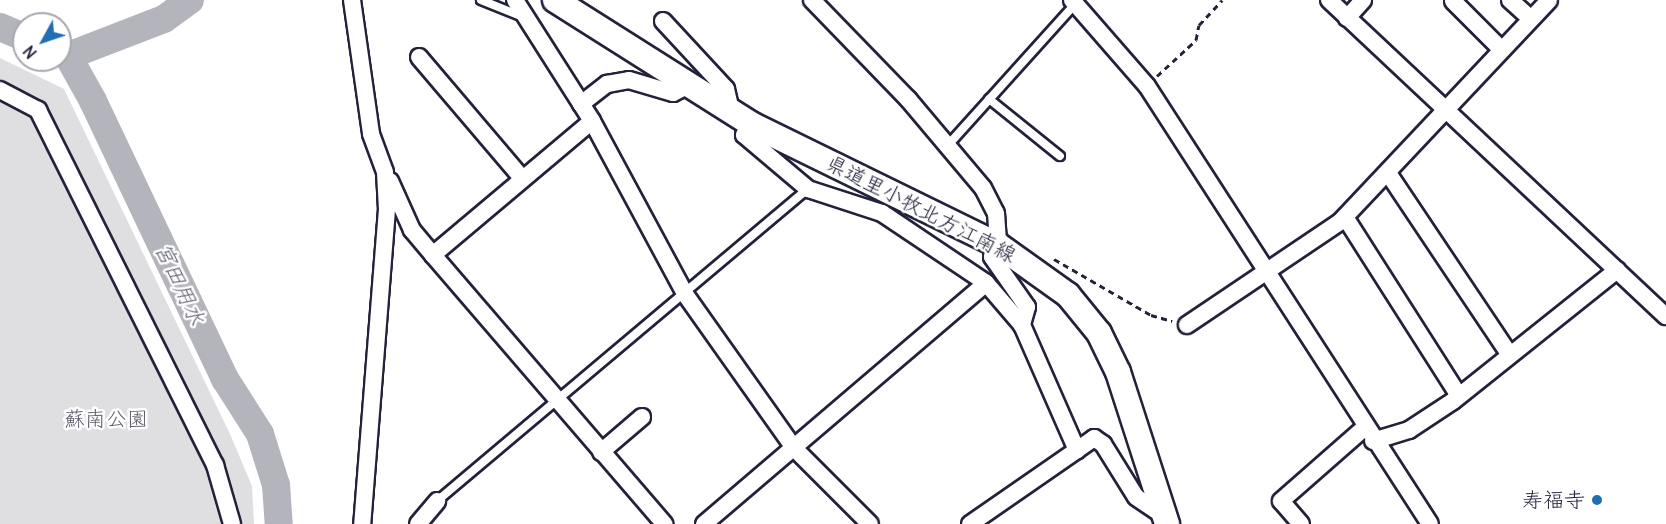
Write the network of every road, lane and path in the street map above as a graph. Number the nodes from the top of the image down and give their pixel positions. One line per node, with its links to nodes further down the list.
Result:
1 (352, 0): 30 (street)
2 (481, 0): 15 (lane)
3 (515, 0): 15 (street)
4 (812, 0): 28 (street)
5 (1222, 0): 20 (path)
6 (1329, 0): 13 (street)
7 (1363, 0): 13 (street)
8 (1510, 0): 14 (street)
9 (1549, 0): 14 (street)
10 (1075, 1): 20 (street); 22 (lane)
11 (1453, 1): 17 (street)
12 (564, 2): 19 (main road, 県道里小牧北方江南線)
13 (1347, 18): 24 (street)
14 (1531, 19): 17 (street)
15 (532, 21): 23 (street)
16 (663, 21): 25 (street)
17 (1502, 50): 24 (street)
18 (419, 57): 32 (street)
19 (689, 85): 23 (street); 25 (main road, 県道里小牧北方江南線)
20 (1147, 86): 39 (street)
21 (0, 90): 55 (street)
22 (989, 99): 28 (lane); 29 (lane)
23 (581, 104): 26 (street)
24 (1446, 110): 31 (street); 38 (street)
25 (731, 111): 27 (main road, 県道里小牧北方江南線)
26 (592, 121): 32 (street); 41 (street)
27 (751, 124): 33 (street); 35 (main road, 県道里小牧北方江南線)
28 (949, 144): 35 (street)
29 (1060, 156)
30 (386, 172): 36 (street); 56 (street)
31 (1388, 173): 34 (street); 45 (street)
32 (522, 178): 36 (street)
33 (808, 189): 40 (street); 41 (lane)
34 (1345, 217): 39 (street); 46 (street)
35 (998, 245): 43 (street); 54 (main road, 県道里小牧北方江南線)
36 (433, 255): 47 (street)
37 (1051, 257): 44 (path)
38 (1617, 270): 42 (street); 45 (street)
39 (1265, 271): 44 (street); 49 (street)
40 (986, 283): 43 (street); 50 (street)
41 (685, 294): 47 (lane); 50 (street)
42 (1666, 316)
43 (1023, 325): 51 (street)
44 (1187, 325)
45 (1510, 356): 46 (street)
46 (1459, 396): 49 (street)
47 (557, 403): 52 (street); 53 (lane)
48 (642, 417): 52 (street)
49 (1369, 434): 62 (street); 63 (street)
50 (794, 448): 59 (street); 60 (street)
51 (1077, 450): 54 (street); 61 (street)
52 (601, 452): 58 (street)
53 (438, 501): 57 (street)
54 (1166, 520)
55 (232, 524)
56 (362, 524)
57 (418, 524)
58 (664, 524)
59 (704, 524)
60 (870, 524)
61 (970, 524)
62 (1301, 524)
63 (1430, 524)

